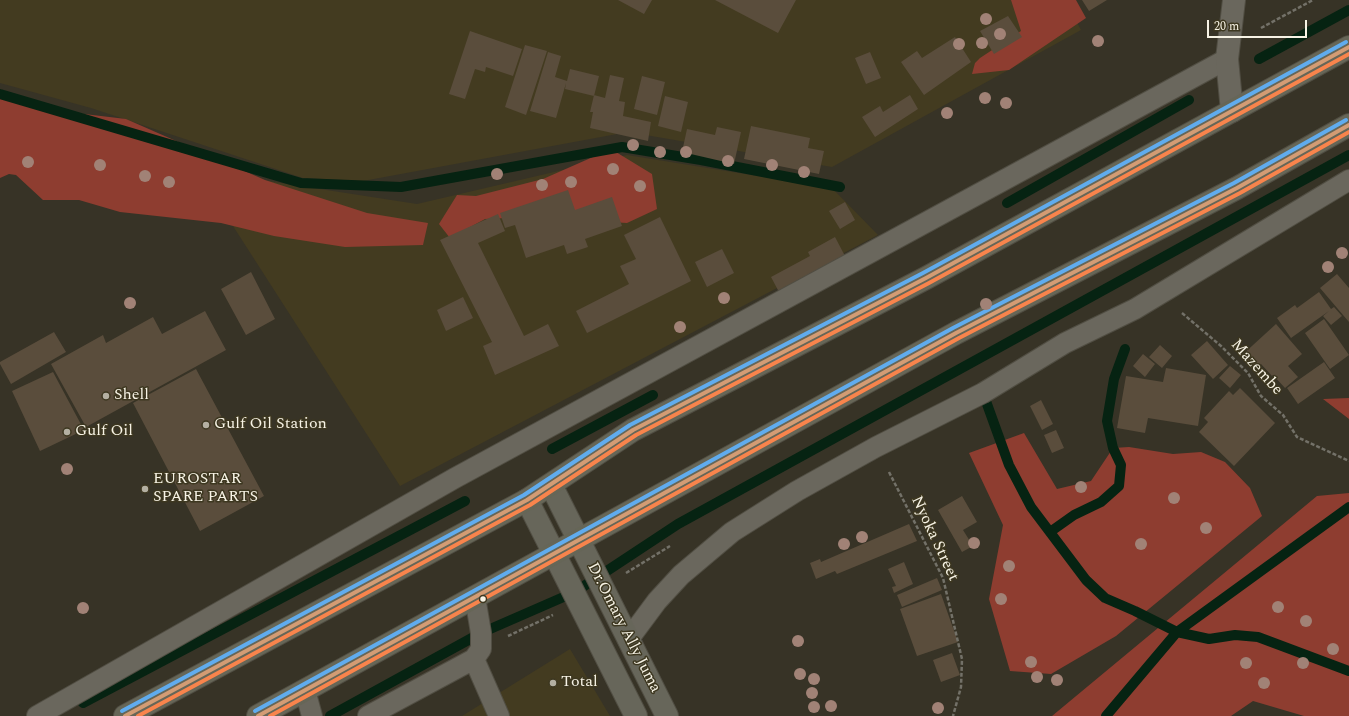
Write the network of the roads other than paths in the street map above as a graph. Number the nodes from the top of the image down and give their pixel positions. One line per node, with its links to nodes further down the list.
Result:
1 (1234, 0): 3 (street)
2 (1349, 47): 4 (main road)
3 (1228, 52): 4 (street); 15 (lane)
4 (1232, 111): 7 (main road)
5 (1349, 125): 9 (main road)
6 (1349, 180): 12 (lane)
7 (551, 484): 8 (main road); 9 (main road, Dr.Omary Ally Juma)
8 (527, 500): 10 (main road, Dr.Omary Ally Juma); 16 (main road)
9 (579, 540): 10 (main road); 12 (main road, Dr.Omary Ally Juma)
10 (555, 552): 11 (main road); 21 (main road, Dr.Omary Ally Juma)
11 (475, 597): 13 (lane); 14 (main road)
12 (628, 640): 22 (main road, Dr.Omary Ally Juma)
13 (474, 659): 19 (lane); 20 (lane)
14 (305, 690): 17 (main road); 18 (lane)
15 (37, 716)
16 (125, 716)
17 (258, 716)
18 (312, 716)
19 (368, 716)
20 (499, 716)
21 (636, 716)
22 (667, 716)

